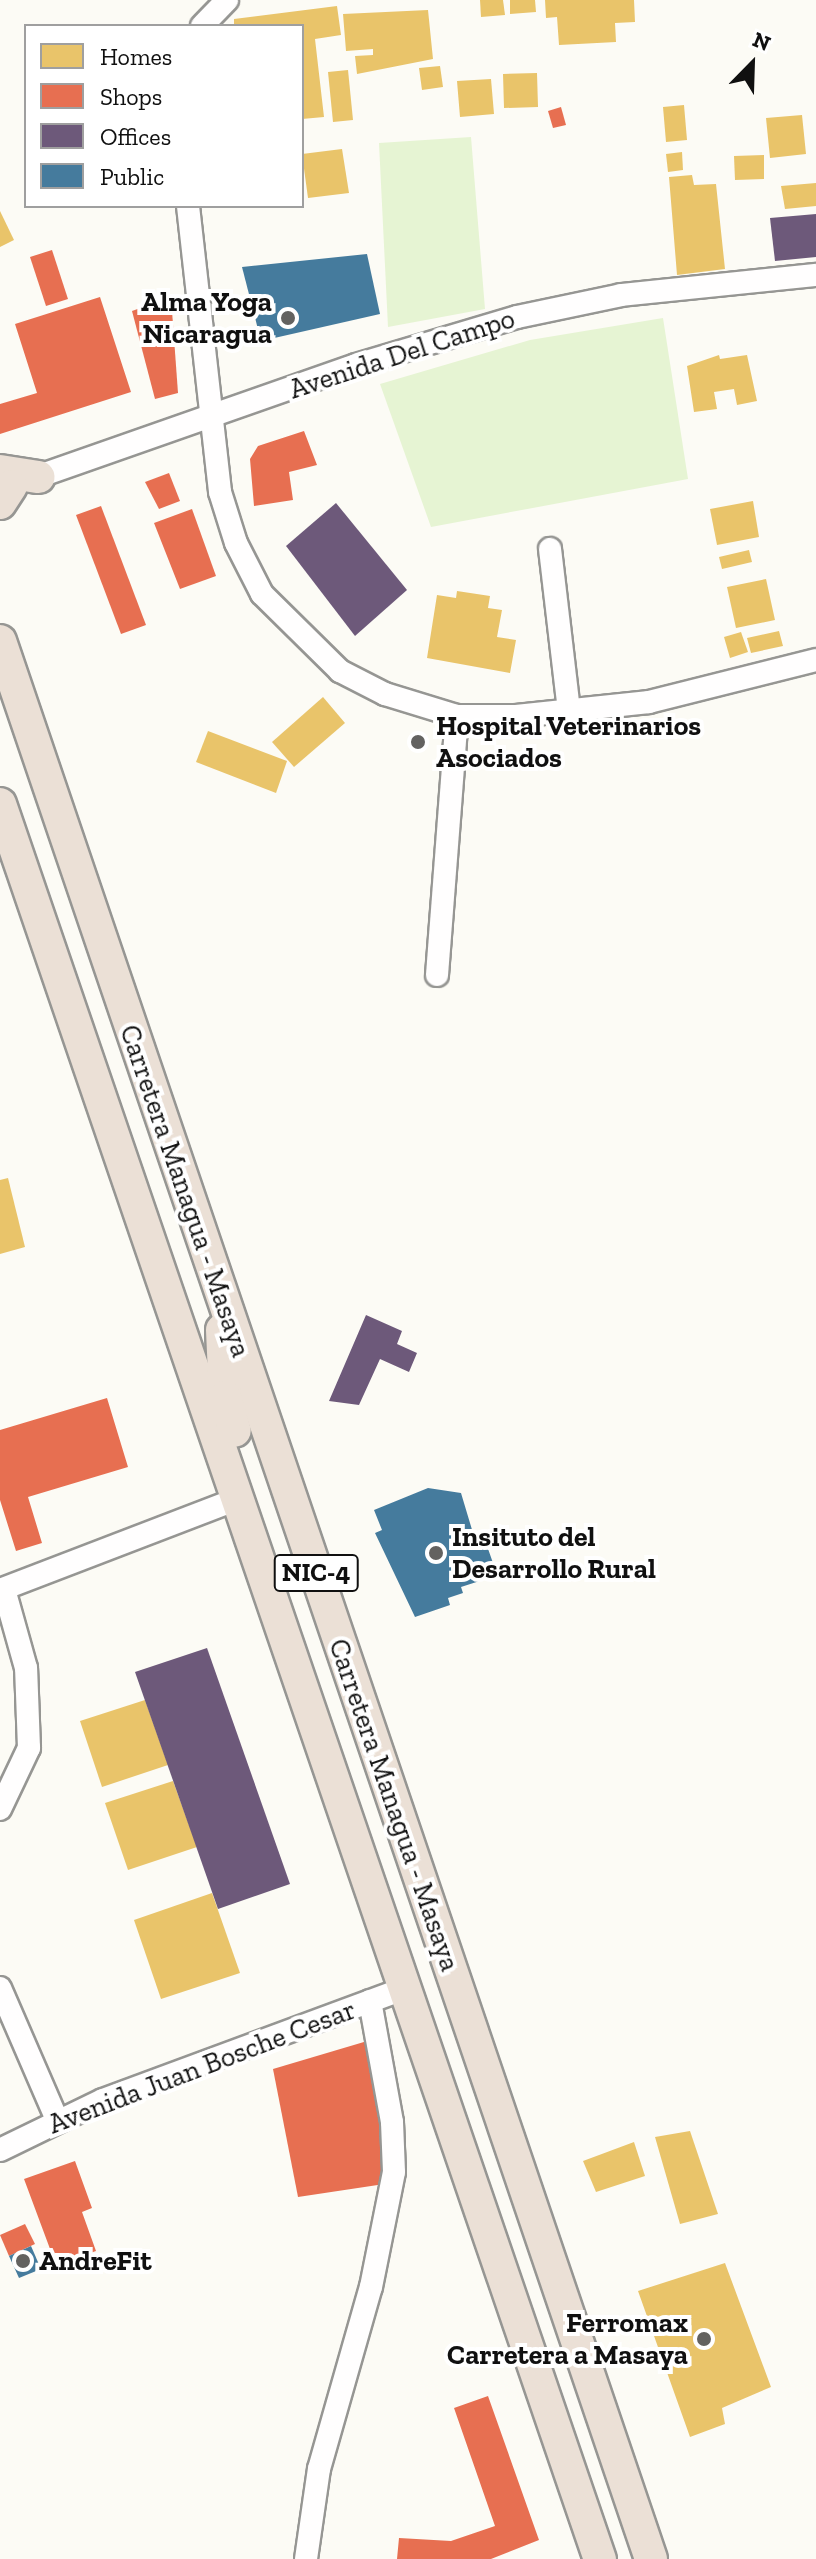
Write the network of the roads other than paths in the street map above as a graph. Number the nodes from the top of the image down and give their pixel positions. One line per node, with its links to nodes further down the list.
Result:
1 (227, 0): 2 (street)
2 (204, 24)
3 (188, 208): 5 (street)
4 (816, 275): 5 (street, Avenida Del Campo)
5 (212, 415): 6 (street, Avenida Del Campo); 11 (street)
6 (10, 485)
7 (550, 549): 10 (street)
8 (0, 641): 14 (highway, Carretera Managua - Masaya / NIC-4)
9 (816, 660): 10 (street)
10 (569, 711): 11 (street)
11 (457, 716): 13 (street)
12 (0, 804): 15 (highway, Carretera Managua - Masaya / NIC-4)
13 (437, 975)
14 (222, 1303): 15 (highway); 17 (highway, Carretera Managua - Masaya / NIC-4)
15 (240, 1498): 16 (street); 17 (highway); 20 (highway, Carretera Managua - Masaya / NIC-4)
16 (2, 1590): 18 (street)
17 (354, 1687): 26 (highway, Carretera Managua - Masaya / NIC-4)
18 (0, 1809)
19 (0, 1988): 22 (street)
20 (406, 1988): 21 (street, Avenida Juan Bosche Cesar); 25 (highway, Carretera Managua - Masaya / NIC-4)
21 (370, 2001): 22 (street, Avenida Juan Bosche Cesar); 24 (street)
22 (57, 2120): 23 (street, Avenida Juan Bosche Cesar)
23 (0, 2150)
24 (306, 2559)
25 (600, 2559)
26 (651, 2559)

